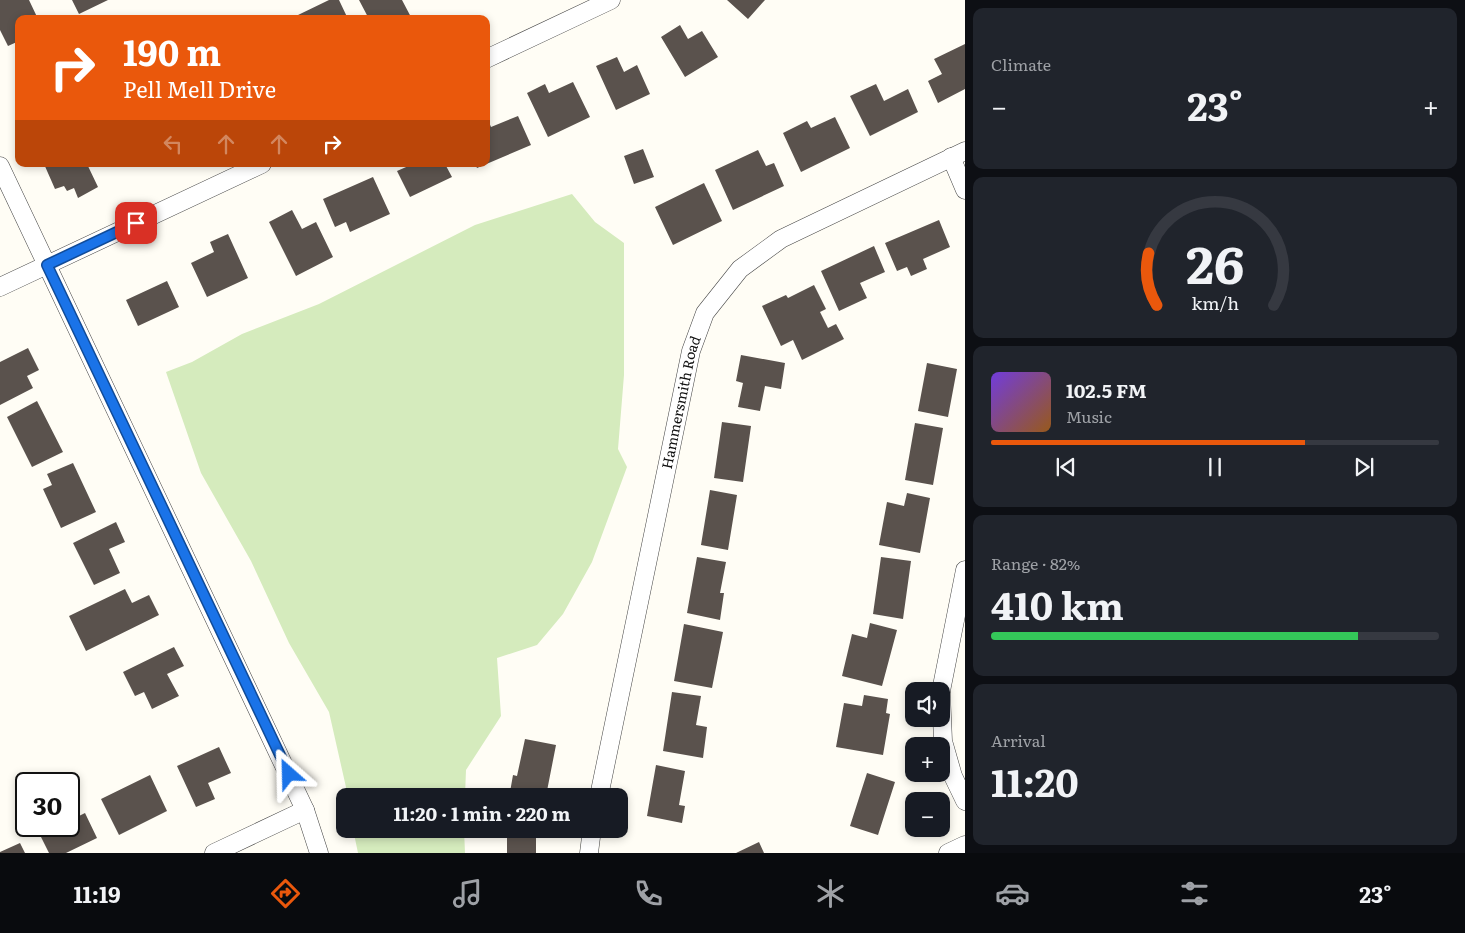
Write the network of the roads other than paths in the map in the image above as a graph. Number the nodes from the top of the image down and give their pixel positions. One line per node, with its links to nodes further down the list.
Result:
1 (611, 0): 2 (street)
2 (490, 56)
3 (958, 154): 6 (street); 12 (street, Hammersmith Road)
4 (0, 166): 7 (street)
5 (256, 167): 7 (street)
6 (965, 190)
7 (47, 265): 8 (street); 14 (street)
8 (0, 287)
9 (965, 570): 10 (street)
10 (943, 682)
11 (942, 727): 13 (street)
12 (601, 788)
13 (965, 800)
14 (306, 810): 17 (street); 18 (street)
15 (590, 838): 19 (street)
16 (965, 845): 20 (street)
17 (214, 853)
18 (319, 853)
19 (588, 853)
20 (948, 853)

